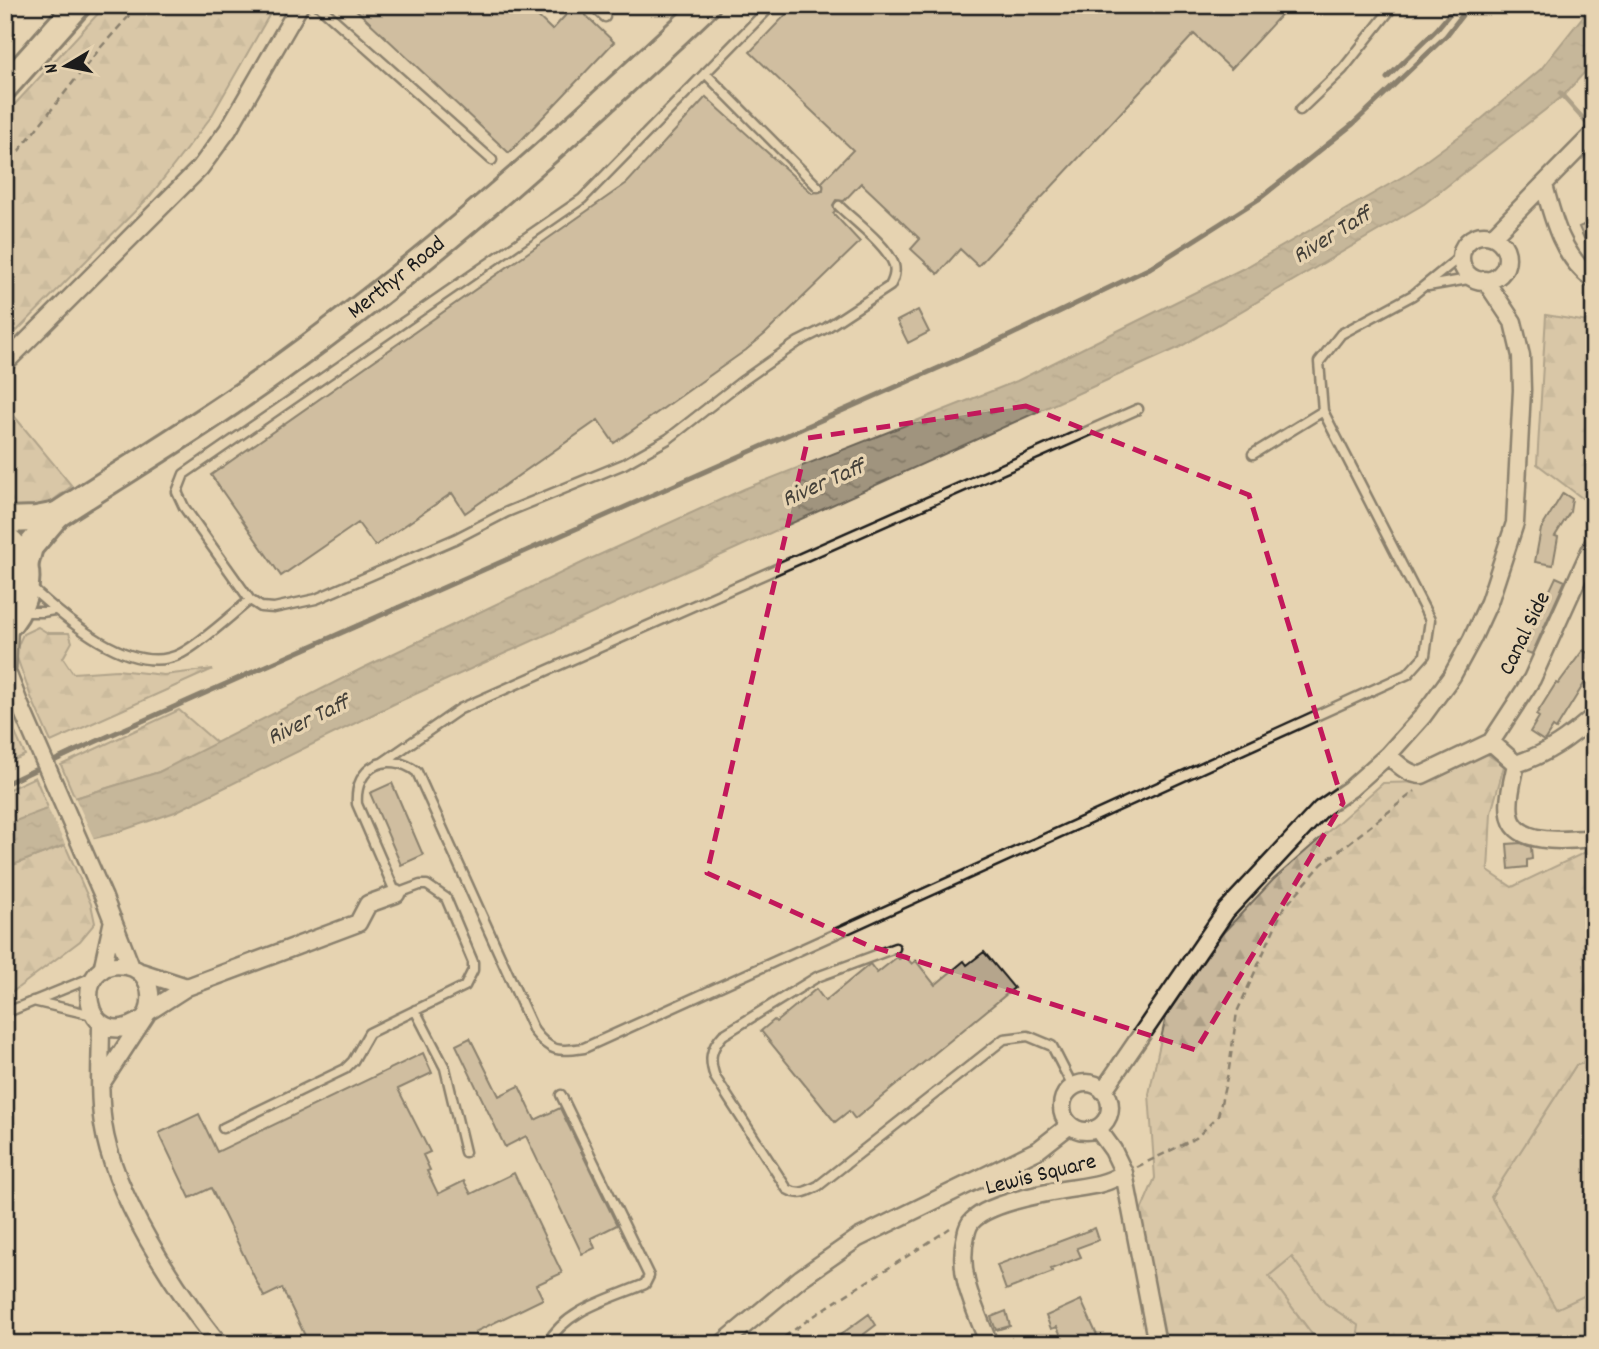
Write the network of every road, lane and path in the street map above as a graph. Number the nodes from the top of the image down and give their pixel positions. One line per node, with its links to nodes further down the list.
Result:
1 (79, 5): 11 (main road)
2 (139, 5): 15 (path)
3 (300, 5): 24 (street)
4 (318, 5): 14 (lane)
5 (592, 5): 9 (lane)
6 (707, 5): 28 (main road, Merthyr Road)
7 (772, 5): 10 (lane)
8 (1394, 5): 12 (lane)
9 (604, 17)
10 (705, 73): 17 (lane); 33 (lane)
11 (5, 87)
12 (1300, 110)
13 (1594, 132): 16 (street)
14 (492, 160)
15 (5, 171)
16 (1544, 185): 19 (street); 22 (street)
17 (818, 187)
18 (839, 206): 33 (lane)
19 (1493, 236): 20 (street); 21 (street)
20 (1461, 256): 21 (street); 23 (lane)
21 (1480, 279): 23 (lane); 39 (street)
22 (1594, 281)
23 (1425, 287): 26 (lane)
24 (5, 363)
25 (1138, 409): 40 (lane)
26 (1322, 411): 27 (lane); 40 (lane)
27 (1253, 454)
28 (57, 515): 29 (main road, Merthyr Road); 32 (main road, Merthyr Road)
29 (5, 520)
30 (5, 537): 32 (main road)
31 (1594, 542): 38 (street, Canal Side)
32 (25, 574): 34 (lane); 35 (main road, Merthyr Road)
33 (250, 600): 34 (lane)
34 (54, 610): 35 (lane)
35 (11, 621): 36 (street)
36 (6, 671): 45 (street, bridge)
37 (1594, 716): 41 (street)
38 (1491, 742): 41 (street); 42 (street)
39 (1388, 755): 42 (street); 57 (street)
40 (382, 763): 44 (lane)
41 (1516, 764): 43 (street)
42 (1416, 775): 63 (path)
43 (1594, 838)
44 (396, 894): 49 (street); 51 (lane)
45 (113, 920): 47 (street); 48 (street)
46 (895, 948): 56 (lane)
47 (136, 970): 48 (street); 49 (street); 53 (street)
48 (99, 973): 50 (lane); 54 (street)
49 (187, 986): 53 (street)
50 (33, 1001): 52 (lane); 54 (lane)
51 (415, 1010): 60 (lane); 62 (lane)
52 (5, 1013)
53 (144, 1016): 54 (street); 55 (street)
54 (97, 1019): 55 (street)
55 (101, 1084): 65 (street)
56 (1073, 1087): 57 (street); 59 (street)
57 (1103, 1091): 61 (street)
58 (561, 1095): 66 (lane)
59 (1070, 1125): 61 (street); 67 (street)
60 (222, 1128)
61 (1097, 1128): 63 (street)
62 (466, 1152)
63 (1125, 1173): 64 (street, Lewis Square); 70 (street)
64 (973, 1219): 68 (path); 69 (street, Lewis Square)
65 (219, 1344)
66 (547, 1344)
67 (722, 1344)
68 (775, 1344)
69 (989, 1344)
70 (1157, 1344)

